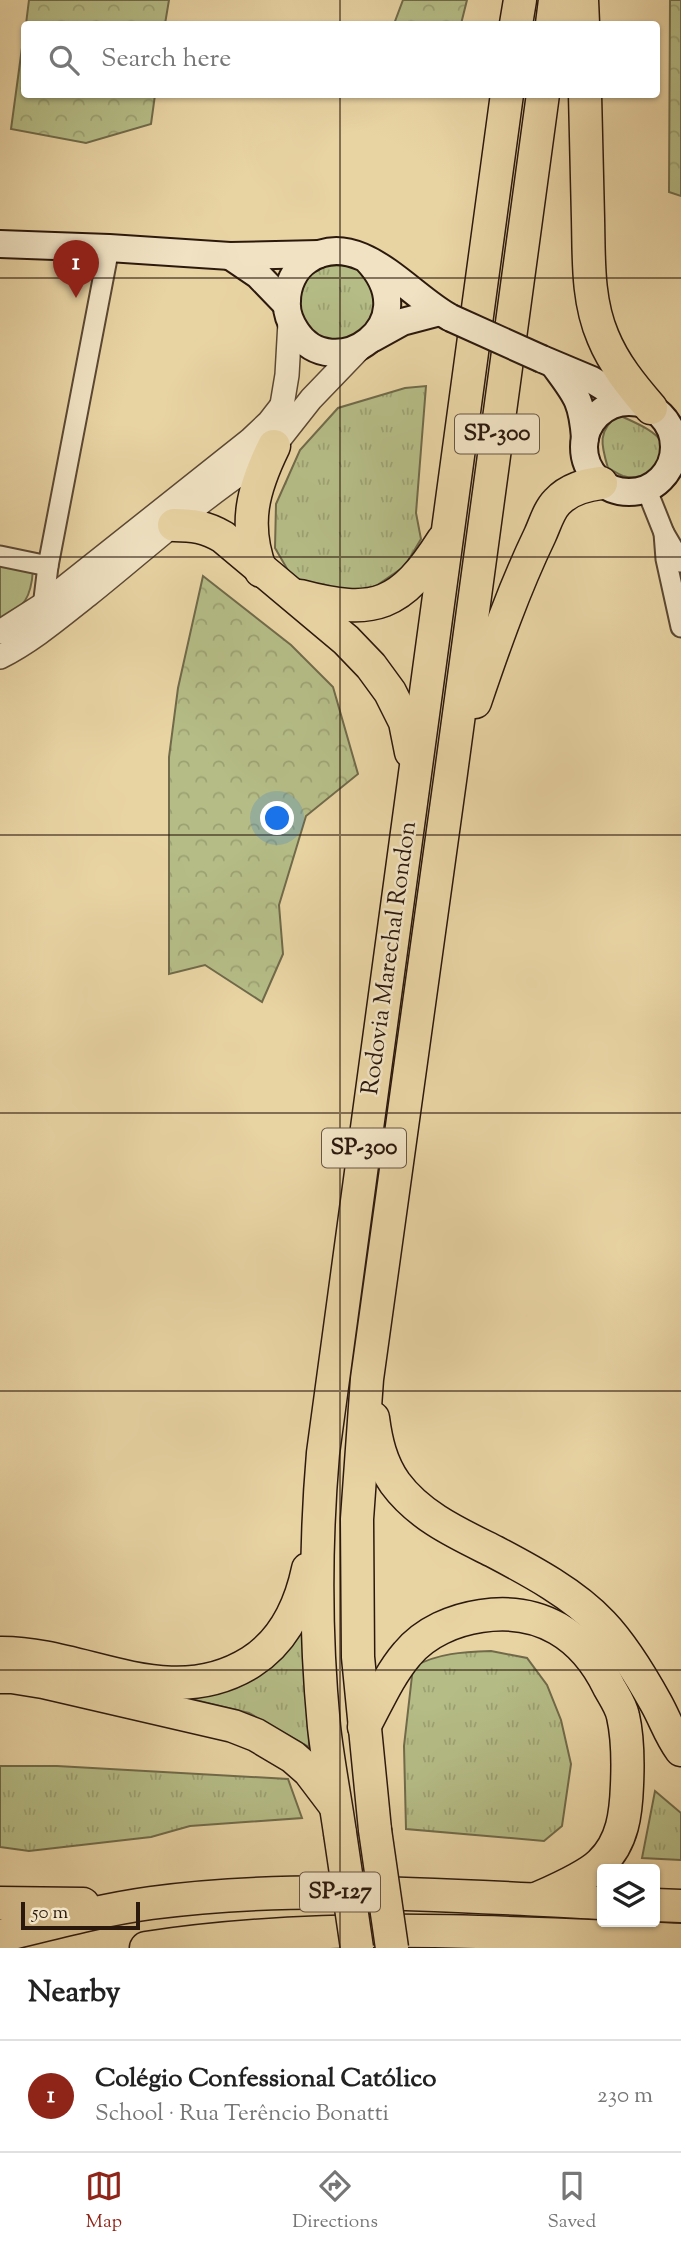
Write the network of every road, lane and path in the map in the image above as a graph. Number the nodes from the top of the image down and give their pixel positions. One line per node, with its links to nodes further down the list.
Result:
1 (520, 0): 4 (highway)
2 (555, 0): 5 (highway)
3 (582, 0): 6 (highway)
4 (516, 21)
5 (552, 21)
6 (583, 21)
7 (506, 98): 26 (highway, Rodovia Marechal Rondon / SP-300)
8 (541, 98): 39 (highway, Rodovia Marechal Rondon / SP-300)
9 (585, 98): 20 (highway)
10 (0, 244): 11 (main road)
11 (109, 248): 13 (main road); 30 (street)
12 (319, 254): 13 (main road); 14 (main road); 15 (main road)
13 (230, 256): 15 (main road)
14 (367, 260): 16 (main road); 17 (main road)
15 (288, 313): 17 (main road); 19 (street)
16 (446, 315): 17 (main road); 18 (main road, bridge)
17 (367, 342): 22 (street)
18 (548, 362): 20 (main road); 21 (main road)
19 (283, 404): 22 (street); 33 (street)
20 (655, 414): 21 (main road); 23 (main road)
21 (584, 438): 24 (main road)
22 (273, 450): 25 (street); 31 (highway)
23 (664, 478): 24 (main road); 27 (street)
24 (601, 482): 39 (highway)
25 (174, 525): 31 (highway); 35 (street)
26 (447, 533): 32 (highway); 38 (highway, Rodovia Marechal Rondon / SP-300)
27 (664, 533): 29 (street); 34 (street)
28 (0, 556): 30 (street)
29 (681, 562)
30 (48, 566): 33 (street)
31 (261, 571): 32 (highway)
32 (292, 594): 38 (highway)
33 (41, 606): 35 (street); 36 (street)
34 (681, 627)
35 (42, 630): 37 (street)
36 (0, 632)
37 (0, 657)
38 (415, 774): 41 (highway, Rodovia Marechal Rondon / SP-300)
39 (451, 774): 40 (highway, Rodovia Marechal Rondon / SP-300)
40 (367, 1379): 44 (highway, Rodovia Marechal Rondon / SP-300); 45 (highway)
41 (317, 1523): 42 (highway); 46 (highway, Rodovia Marechal Rondon / SP-300)
42 (0, 1653)
43 (0, 1677): 46 (highway)
44 (364, 1727): 47 (highway); 58 (highway, Rodovia Marechal Rondon / SP-300, bridge)
45 (681, 1750)
46 (338, 1821): 57 (highway, Rodovia Marechal Rondon / SP-300, bridge)
47 (534, 1900): 49 (highway, SP-127); 50 (highway, SP-127)
48 (0, 1903): 50 (highway)
49 (597, 1903)
50 (147, 1904): 53 (highway, SP-127)
51 (660, 1905): 52 (highway)
52 (681, 1906)
53 (0, 1936)
54 (681, 1940): 55 (highway, SP-127)
55 (562, 1941): 56 (highway, SP-127)
56 (146, 1948)
57 (358, 1948)
58 (392, 1948)

